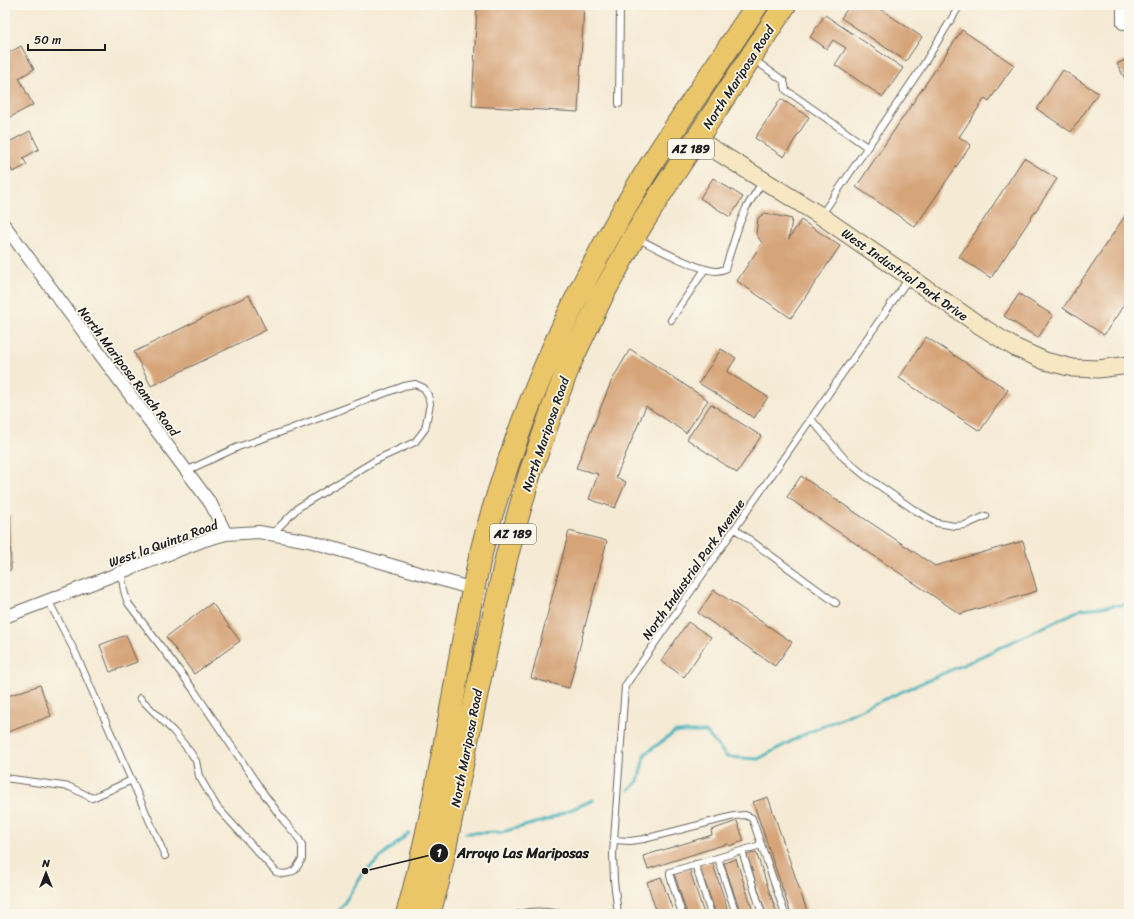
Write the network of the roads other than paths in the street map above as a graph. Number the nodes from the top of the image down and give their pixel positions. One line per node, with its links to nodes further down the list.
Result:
1 (620, 5): 8 (lane)
2 (759, 5): 9 (highway); 17 (highway, North Mariposa Road / AZ 189)
3 (785, 5): 7 (highway, North Mariposa Road / AZ 189)
4 (960, 5): 10 (lane)
5 (1123, 5): 6 (street)
6 (1129, 21)
7 (750, 57): 9 (highway, North Mariposa Road / AZ 189); 10 (lane)
8 (619, 104)
9 (697, 139): 11 (street, West Industrial Park Drive); 14 (highway, North Mariposa Road / AZ 189); 17 (highway)
10 (867, 147): 12 (lane)
11 (764, 180): 12 (street, West Industrial Park Drive); 15 (lane)
12 (821, 216): 16 (street, West Industrial Park Drive)
13 (5, 226): 22 (street, North Mariposa Ranch Road)
14 (634, 236): 15 (lane); 18 (highway, North Mariposa Road / AZ 189)
15 (705, 269): 19 (lane)
16 (910, 277): 20 (street, West Industrial Park Drive); 21 (lane, North Industrial Park Avenue)
17 (582, 287): 28 (highway, North Mariposa Road / AZ 189)
18 (602, 296): 28 (highway); 35 (highway, North Mariposa Road / AZ 189)
19 (671, 320)
20 (1127, 366)
21 (811, 419): 23 (lane); 24 (lane, North Industrial Park Avenue)
22 (186, 471): 25 (street, North Mariposa Ranch Road); 26 (lane)
23 (986, 516)
24 (735, 529): 30 (lane); 36 (lane, North Industrial Park Avenue)
25 (226, 534): 26 (street, West la Quinta Road); 27 (street, West la Quinta Road)
26 (272, 534): 28 (street, West la Quinta Road)
27 (121, 572): 29 (street, West la Quinta Road); 32 (lane)
28 (473, 589): 35 (highway, North Mariposa Road / AZ 189)
29 (48, 600): 31 (street, West la Quinta Road); 34 (lane)
30 (836, 603)
31 (5, 616)
32 (140, 698)
33 (5, 778): 34 (lane)
34 (132, 780): 39 (lane)
35 (449, 786): 42 (highway, North Mariposa Road / AZ 189); 43 (highway, North Mariposa Road / AZ 189)
36 (614, 840): 37 (lane); 46 (lane, North Industrial Park Avenue)
37 (761, 845): 38 (lane); 51 (lane)
38 (742, 851): 40 (lane); 50 (lane)
39 (165, 856)
40 (718, 858): 41 (lane); 49 (lane)
41 (695, 864): 47 (lane); 48 (lane)
42 (407, 914)
43 (429, 914)
44 (518, 914): 45 (lane)
45 (562, 914)
46 (618, 914)
47 (682, 914)
48 (711, 914)
49 (736, 914)
50 (762, 914)
51 (784, 914)

